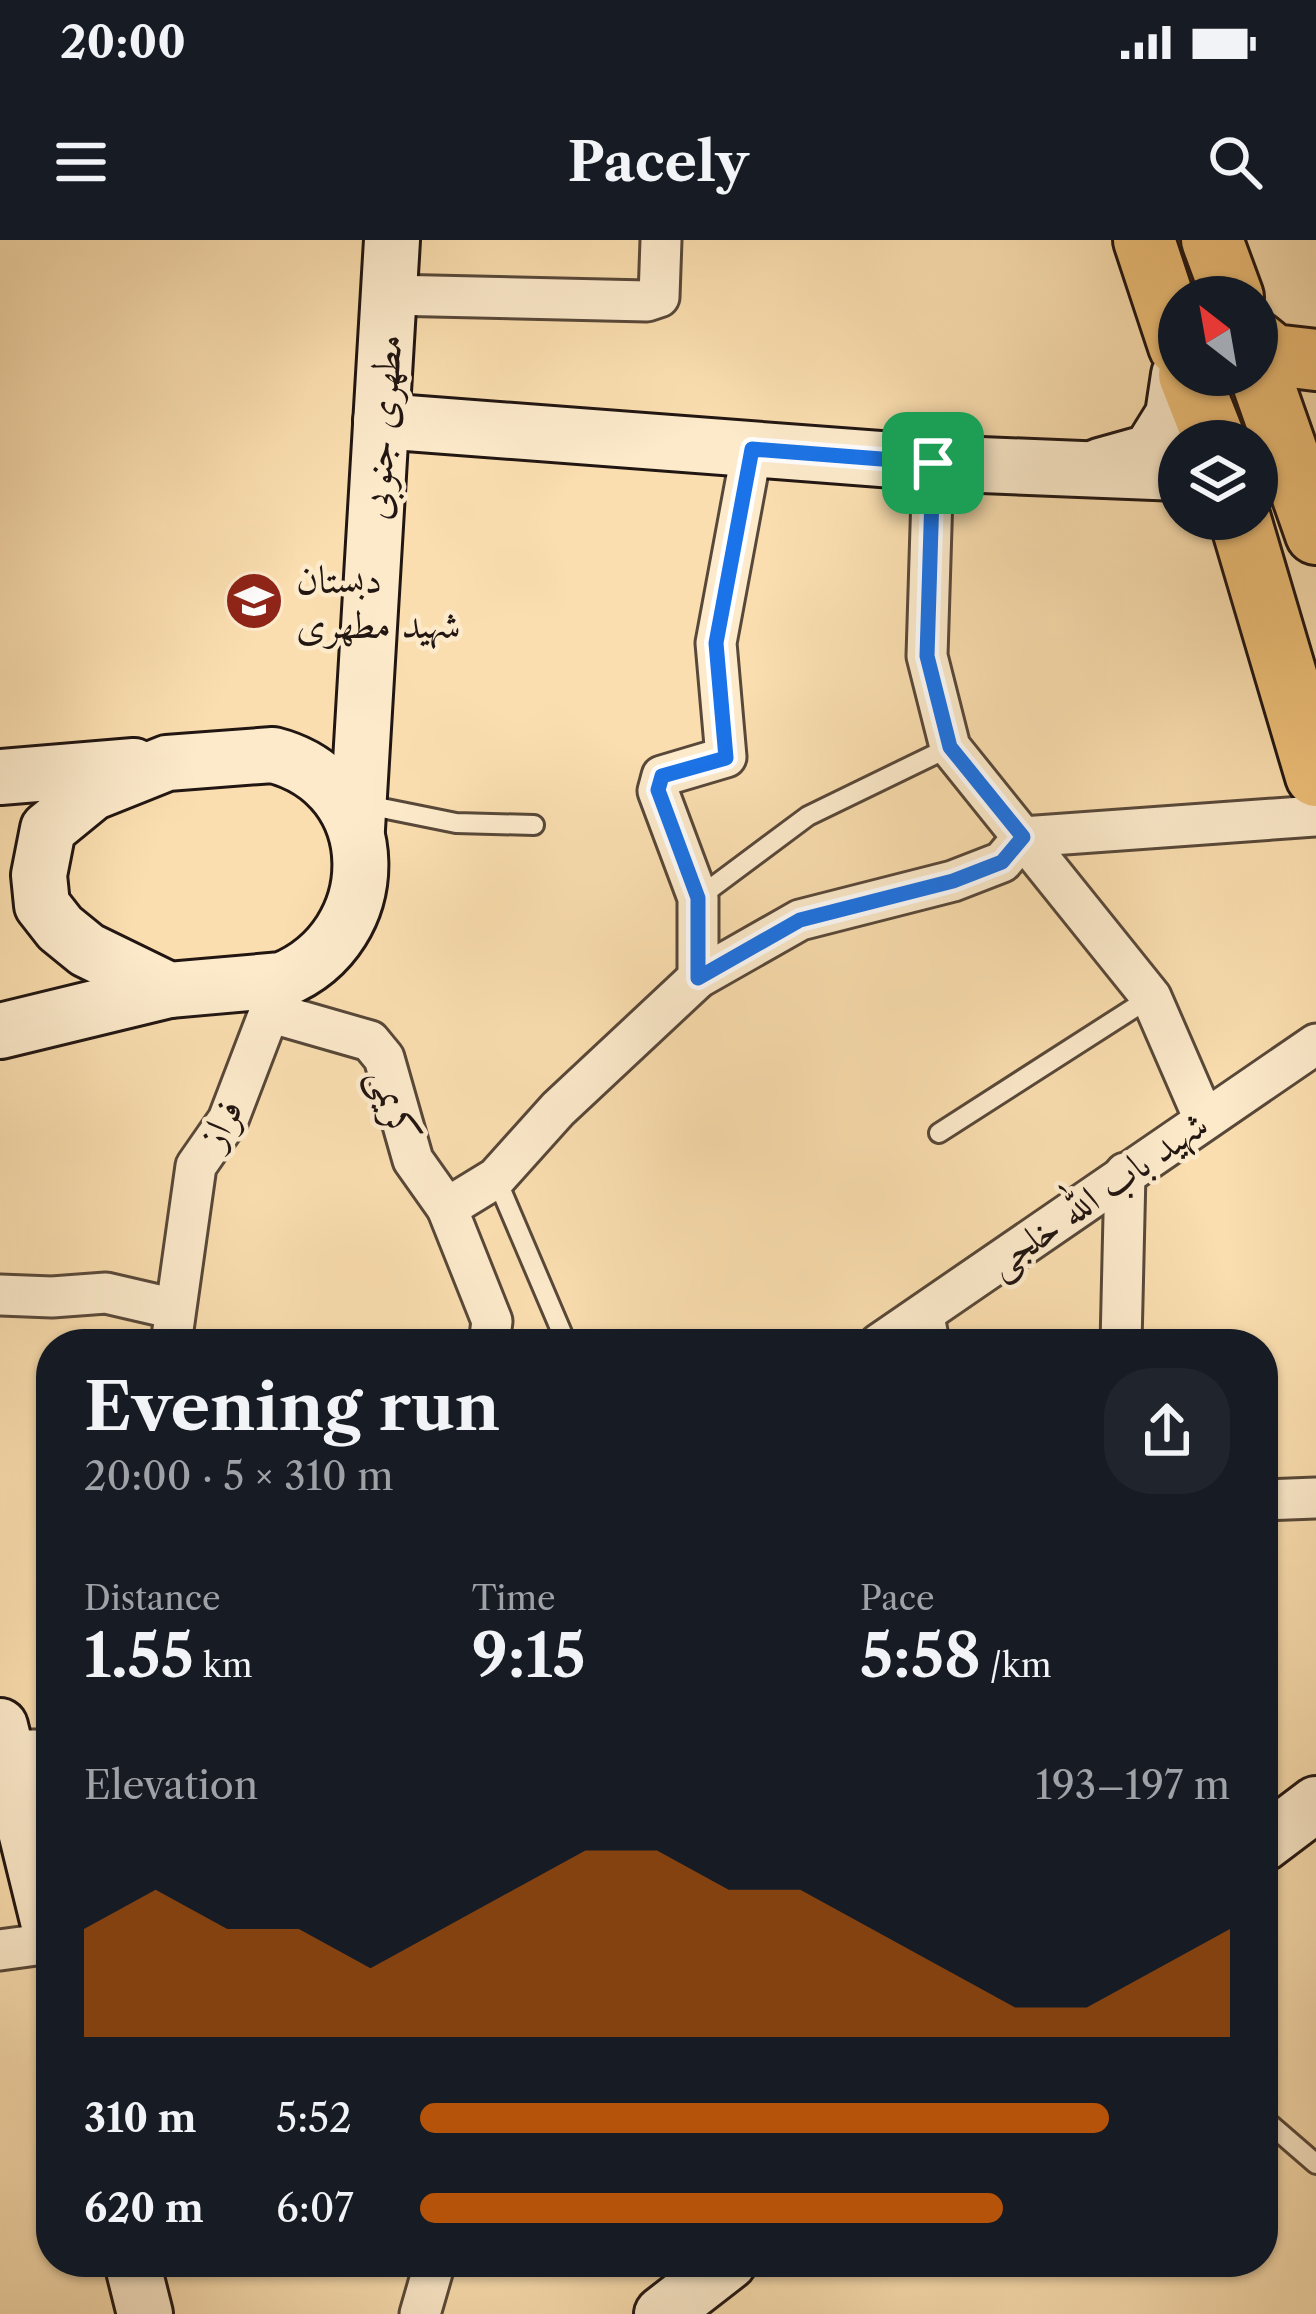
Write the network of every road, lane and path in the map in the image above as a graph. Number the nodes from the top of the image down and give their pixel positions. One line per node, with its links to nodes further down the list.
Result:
1 (392, 240): 7 (main road, مطهری جنوبی)
2 (661, 240): 7 (street)
3 (1144, 240): 6 (main road)
4 (1212, 240): 5 (main road)
5 (1225, 276)
6 (1158, 282)
7 (389, 296): 12 (main road, مطهری جنوبی)
8 (1278, 356): 9 (main road)
9 (1316, 361)
10 (1176, 396): 16 (main road)
11 (1271, 396): 13 (main road)
12 (381, 421): 14 (main road); 26 (main road, مطهری جنوبی)
13 (1293, 443): 18 (main road)
14 (752, 449): 15 (main road); 30 (street)
15 (933, 463): 16 (main road); 22 (street)
16 (1091, 469): 17 (main road)
17 (1158, 472)
18 (1316, 534)
19 (1245, 540): 21 (main road)
20 (1316, 554): 21 (main road)
21 (1261, 600): 24 (main road)
22 (950, 747): 29 (street); 30 (lane)
23 (166, 764): 25 (main road); 26 (main road); 32 (main road)
24 (1316, 776)
25 (0, 777)
26 (357, 816): 28 (lane); 33 (main road)
27 (1316, 816): 29 (street)
28 (534, 825)
29 (1023, 837): 31 (street); 34 (street)
30 (698, 898): 31 (street)
31 (698, 978): 40 (street)
32 (169, 990): 33 (main road); 35 (main road)
33 (276, 996): 41 (street, کریمی); 44 (street, فراز)
34 (1151, 997): 37 (street); 38 (lane)
35 (0, 1031)
36 (1316, 1044): 37 (street, شهید باب الله خلجی)
37 (1204, 1119): 39 (street, شهید باب الله خلجی)
38 (939, 1133)
39 (1125, 1173): 43 (street, شهید باب الله خلجی); 47 (street)
40 (496, 1178): 41 (street); 46 (lane)
41 (447, 1208): 45 (street)
42 (0, 1294): 44 (street)
43 (937, 1325)
44 (173, 1326)
45 (491, 1329)
46 (560, 1329)
47 (1121, 1329)
48 (1316, 1498): 49 (street)
49 (1278, 1500)
50 (19, 1742): 53 (main road)
51 (1316, 1804): 52 (main road)
52 (1278, 1833)
53 (36, 1843)
54 (36, 1945): 55 (street)
55 (0, 1949)
56 (1278, 2130): 57 (lane)
57 (1316, 2164)
58 (136, 2277): 61 (main road)
59 (431, 2277): 62 (street)
60 (710, 2277): 63 (main road)
61 (145, 2314)
62 (421, 2314)
63 (662, 2314)

